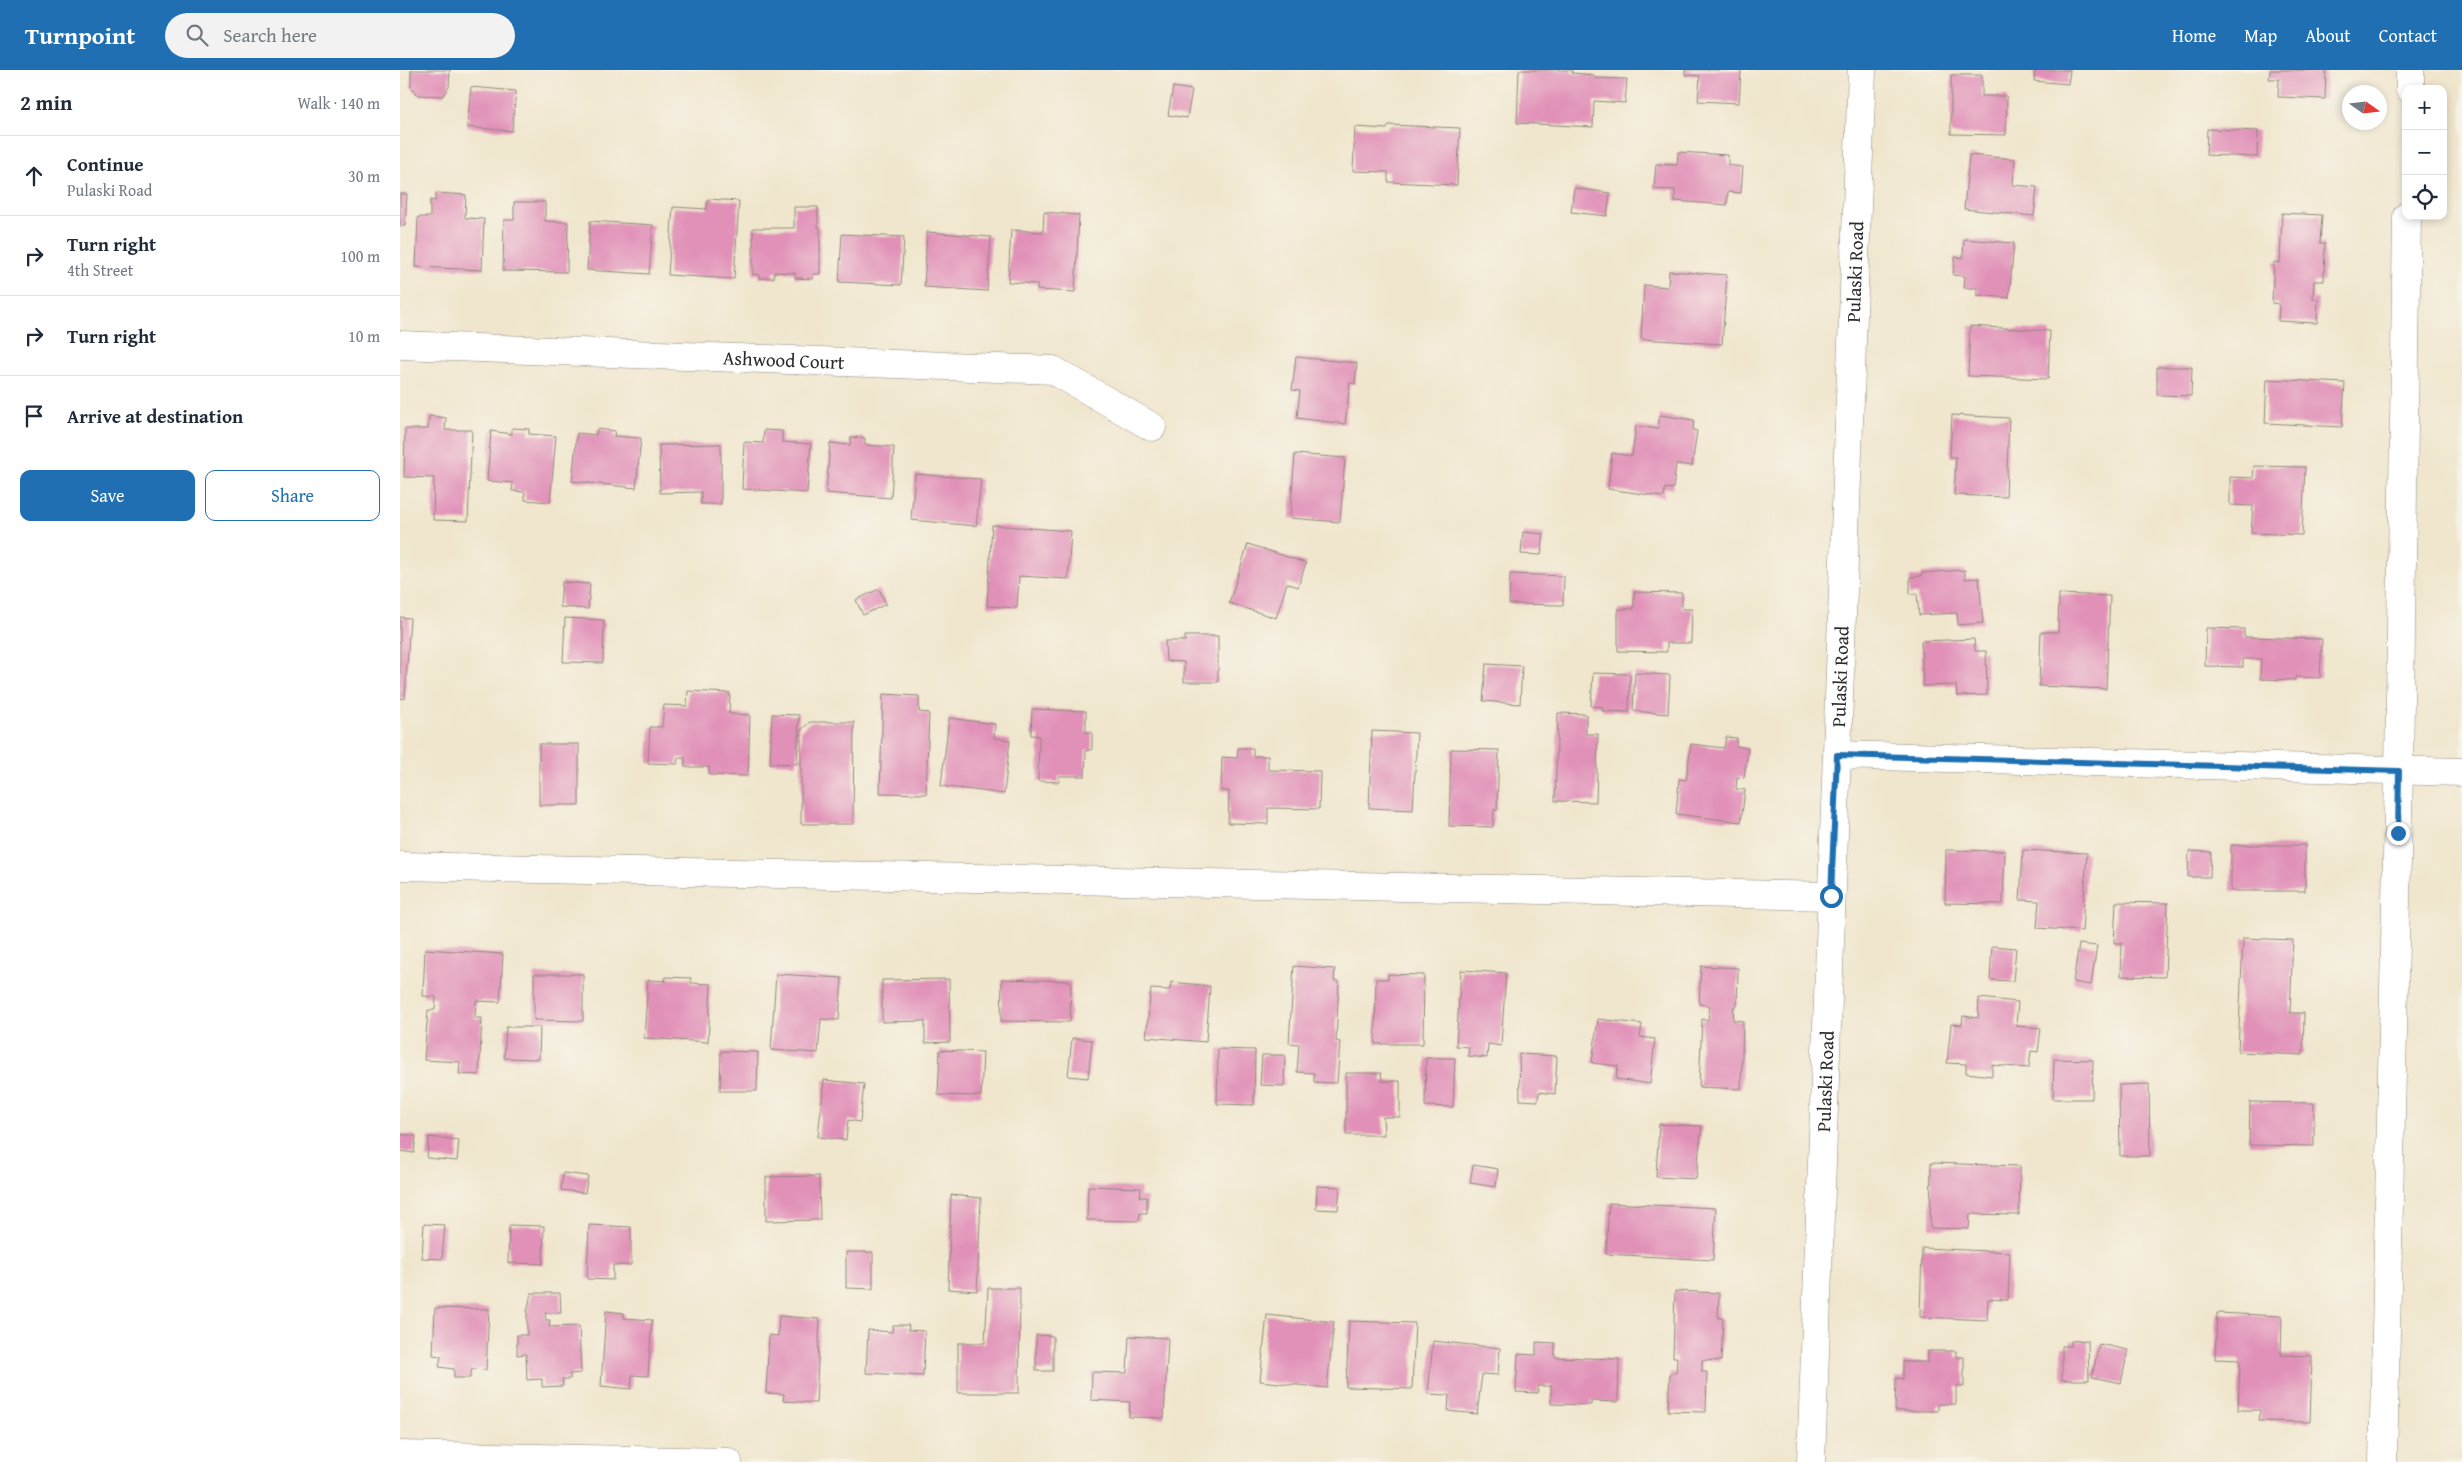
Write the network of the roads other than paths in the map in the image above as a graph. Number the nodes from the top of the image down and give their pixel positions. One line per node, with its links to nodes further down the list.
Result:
1 (1862, 70): 7 (street, Pulaski Road)
2 (2410, 70): 3 (street)
3 (2410, 85)
4 (2407, 220): 8 (street)
5 (400, 345): 6 (street, Ashwood Court)
6 (1152, 427)
7 (1837, 755): 8 (street); 11 (street, Pulaski Road)
8 (2399, 771): 9 (street); 16 (street)
9 (2462, 772)
10 (400, 866): 11 (street)
11 (1831, 896): 15 (street, Pulaski Road)
12 (400, 1455): 13 (street)
13 (580, 1460): 14 (street)
14 (728, 1462)
15 (1811, 1462)
16 (2383, 1462)

